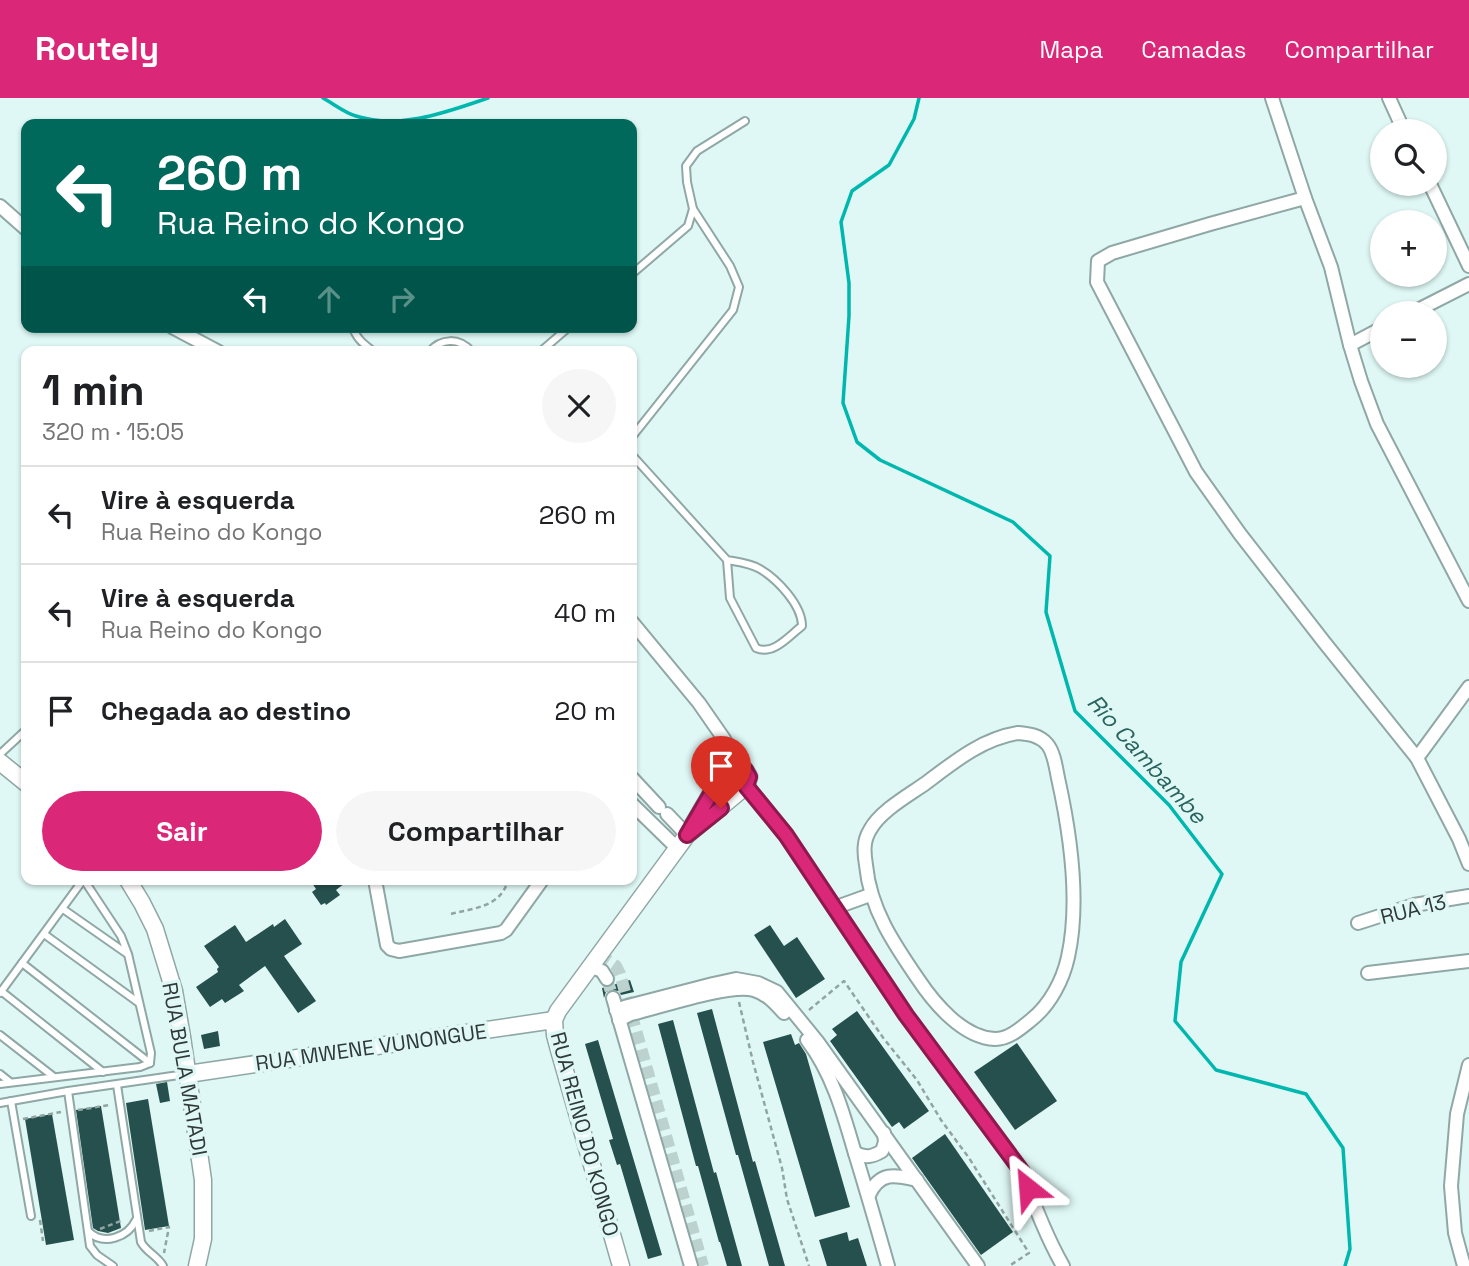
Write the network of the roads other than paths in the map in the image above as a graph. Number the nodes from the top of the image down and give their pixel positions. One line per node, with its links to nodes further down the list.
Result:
1 (1272, 98): 6 (street)
2 (1388, 98): 3 (street)
3 (1399, 119)
4 (745, 121): 8 (lane)
5 (1436, 196): 10 (street)
6 (1305, 198): 17 (street); 30 (street)
7 (0, 206): 9 (street)
8 (693, 209): 11 (lane); 22 (lane)
9 (21, 225)
10 (1469, 266)
11 (637, 270)
12 (1469, 284): 13 (street)
13 (1436, 301)
14 (183, 333): 18 (street)
15 (562, 333): 21 (lane)
16 (1370, 334): 17 (street)
17 (1350, 345): 25 (street)
18 (208, 346)
19 (434, 346): 20 (lane)
20 (467, 346)
21 (547, 346)
22 (637, 431)
23 (637, 461): 24 (lane)
24 (727, 560): 24 (lane)
25 (1469, 601)
26 (637, 628): 32 (street)
27 (1469, 687): 30 (street)
28 (21, 735): 29 (lane)
29 (0, 754)
30 (1417, 758): 41 (street)
31 (0, 762): 33 (street)
32 (736, 765): 35 (street); 39 (street, RUA REINO DO KONGO)
33 (21, 779)
34 (637, 784): 36 (street)
35 (746, 786): 39 (street, RUA REINO DO KONGO); 50 (street)
36 (660, 808): 38 (street); 39 (street)
37 (637, 810): 38 (street)
38 (644, 818): 40 (street)
39 (687, 835): 40 (street, RUA REINO DO KONGO)
40 (677, 848): 56 (street, RUA REINO DO KONGO)
41 (1469, 864)
42 (80, 885): 49 (lane)
43 (87, 885): 53 (lane)
44 (131, 885): 68 (street, RUA BULA MATADI)
45 (376, 885): 46 (street)
46 (538, 885)
47 (870, 895): 47 (street); 50 (street)
48 (1469, 896): 51 (street, RUA 13)
49 (62, 908): 52 (lane); 53 (lane)
50 (834, 908): 92 (street)
51 (1358, 923)
52 (44, 934): 55 (lane); 60 (lane)
53 (128, 954): 60 (lane)
54 (1469, 961): 57 (street)
55 (22, 963): 59 (lane); 64 (lane)
56 (590, 965): 58 (street); 62 (street, RUA REINO DO KONGO)
57 (1368, 973)
58 (607, 979)
59 (1, 992): 66 (lane)
60 (139, 1003): 64 (lane)
61 (616, 1009): 76 (street); 77 (street); 89 (street)
62 (554, 1020): 68 (street, RUA MWENE VUNONGUE); 88 (street, RUA REINO DO KONGO)
63 (0, 1035): 69 (lane)
64 (150, 1063): 66 (lane)
65 (1469, 1065): 84 (street)
66 (103, 1072): 69 (lane)
67 (0, 1074): 70 (lane)
68 (188, 1074): 72 (lane); 87 (street, RUA BULA MATADI)
69 (54, 1077): 70 (lane)
70 (10, 1082): 71 (lane)
71 (0, 1084)
72 (117, 1085): 73 (lane); 81 (lane)
73 (68, 1091): 74 (lane); 83 (lane)
74 (11, 1101): 75 (lane); 80 (lane)
75 (0, 1103)
76 (884, 1133): 77 (street); 78 (street)
77 (855, 1153): 79 (street)
78 (917, 1180): 79 (street); 91 (street)
79 (869, 1195): 90 (street)
80 (31, 1216)
81 (137, 1216): 83 (lane); 85 (lane)
82 (1469, 1229): 84 (street)
83 (89, 1232): 86 (lane)
84 (1455, 1233): 93 (street)
85 (162, 1264)
86 (113, 1266)
87 (197, 1266)
88 (621, 1266)
89 (691, 1266)
90 (888, 1266)
91 (978, 1266)
92 (1063, 1266)
93 (1464, 1266)

